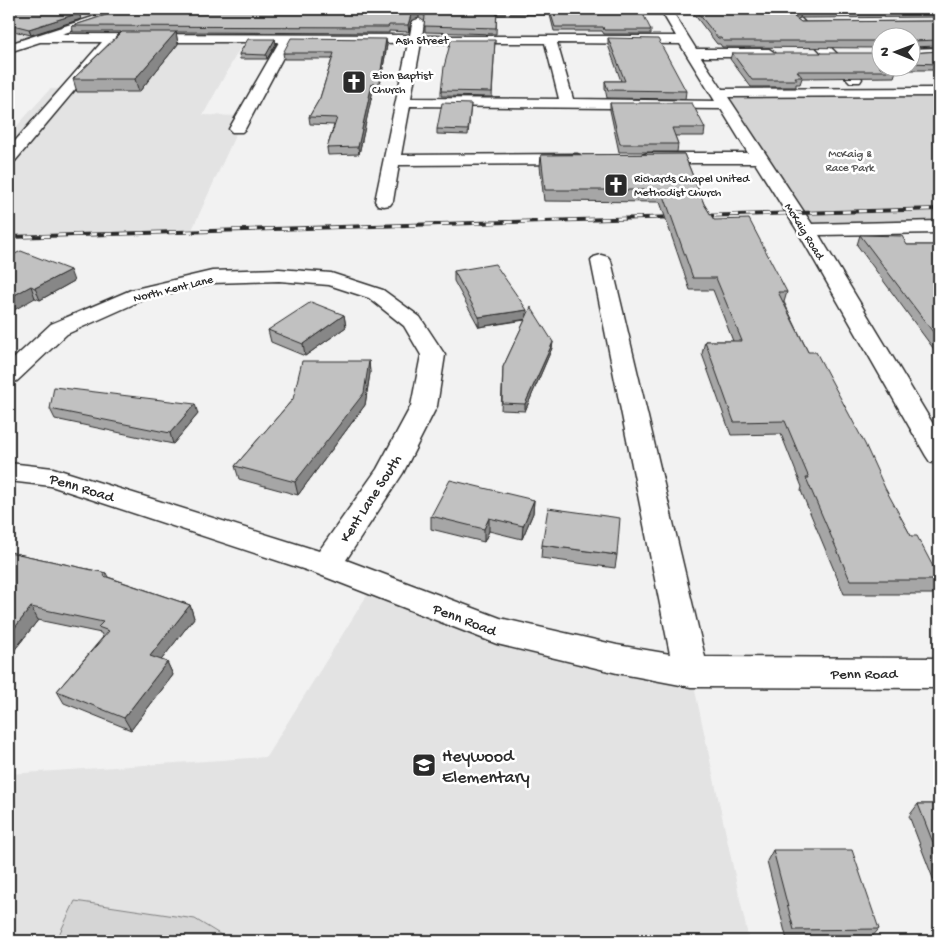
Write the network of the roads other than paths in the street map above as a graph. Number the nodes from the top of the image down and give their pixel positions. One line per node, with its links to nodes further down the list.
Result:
1 (785, 9): 7 (street)
2 (421, 10): 12 (street)
3 (450, 10): 4 (street)
4 (667, 10): 14 (street, McKaig Road)
5 (75, 13): 6 (street)
6 (111, 13): 9 (street)
7 (800, 23): 8 (street); 20 (street)
8 (820, 23)
9 (39, 38): 10 (street, Ash Street); 15 (street)
10 (111, 39): 11 (street, Ash Street); 28 (street)
11 (286, 40): 12 (street, Ash Street); 27 (street)
12 (414, 40): 13 (street, Ash Street); 25 (street)
13 (550, 40): 14 (street, Ash Street); 26 (street)
14 (689, 47): 18 (street, Ash Street); 24 (street, McKaig Road)
15 (9, 48)
16 (920, 52): 17 (street)
17 (939, 52)
18 (780, 53)
19 (809, 53): 20 (street)
20 (828, 53): 21 (street); 22 (street)
21 (846, 53)
22 (869, 92): 23 (street); 24 (street)
23 (939, 92)
24 (721, 99): 26 (street); 30 (street, McKaig Road)
25 (402, 102): 26 (street); 32 (street)
26 (567, 104)
27 (237, 129)
28 (9, 158)
29 (631, 158): 30 (street)
30 (758, 158): 35 (street, McKaig Road)
31 (592, 159): 32 (street)
32 (392, 160): 33 (street)
33 (384, 200)
34 (939, 227): 35 (street)
35 (806, 230): 39 (street, McKaig Road)
36 (600, 261): 42 (street)
37 (331, 279): 38 (street, North Kent Lane); 41 (street, Kent Lane South)
38 (9, 376)
39 (939, 456)
40 (9, 472): 41 (street, Penn Road)
41 (326, 565): 42 (street, Penn Road)
42 (691, 672): 43 (street, Penn Road)
43 (939, 673)

